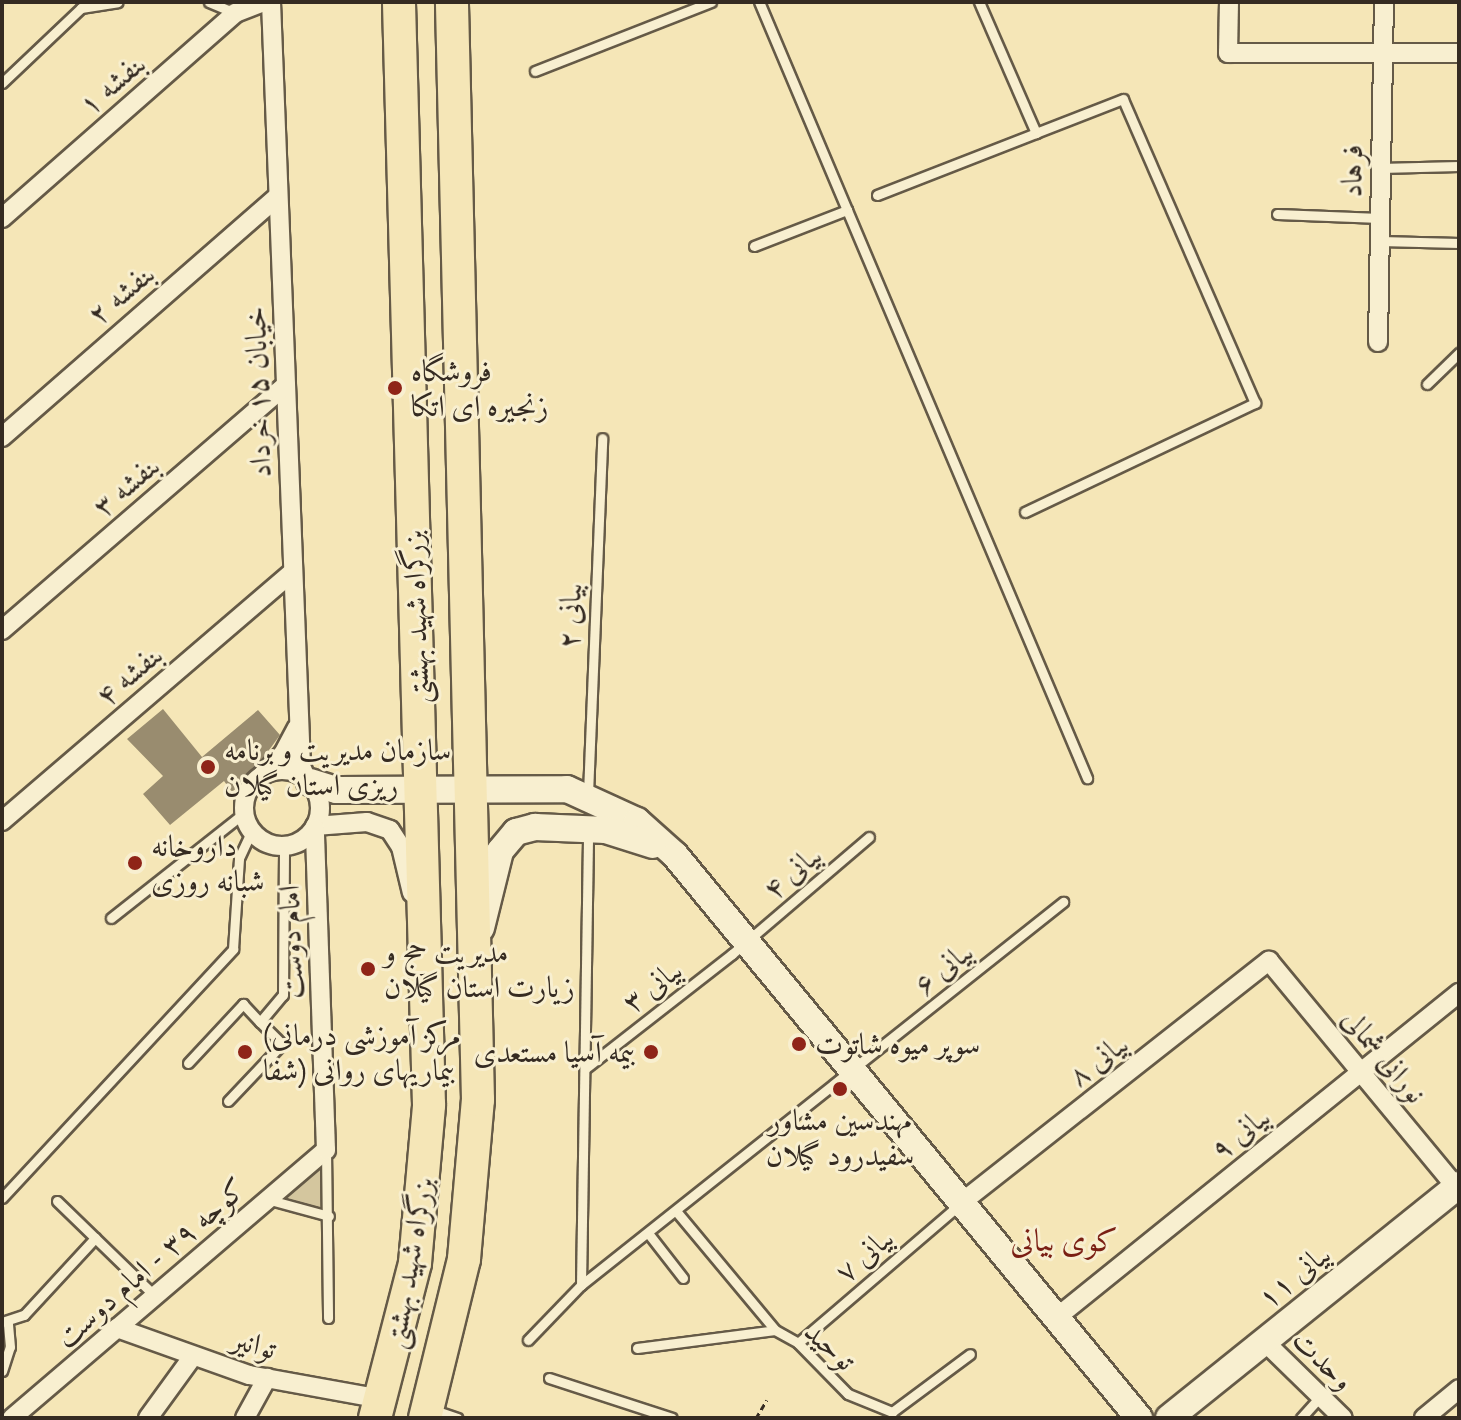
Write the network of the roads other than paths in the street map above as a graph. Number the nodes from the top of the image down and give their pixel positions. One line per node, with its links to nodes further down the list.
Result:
1 (118, 2): 16 (lane)
2 (209, 2): 12 (lane)
3 (264, 2): 12 (street, بنفشه ۱)
4 (271, 2): 21 (street, خیابان ۱۵ خرداد)
5 (399, 2): 43 (highway, بزرگراه شهید بهشتی)
6 (452, 2): 42 (highway, بزرگراه شهید بهشتی)
7 (711, 2): 15 (lane)
8 (759, 2): 22 (lane)
9 (979, 2): 17 (lane)
10 (1229, 2): 13 (street)
11 (1384, 2): 13 (street, فرهاد)
12 (235, 13): 24 (street, بنفشه ۱)
13 (1383, 52): 14 (street); 19 (street, فرهاد)
14 (1459, 53)
15 (535, 71)
16 (2, 83)
17 (1036, 133): 20 (lane); 35 (lane)
18 (1459, 166): 19 (lane)
19 (1380, 168): 25 (street, فرهاد)
20 (877, 195)
21 (278, 196): 32 (street, خیابان ۱۵ خرداد); 33 (street, بنفشه ۲)
22 (847, 210): 28 (lane); 39 (lane)
23 (1277, 214): 25 (lane)
24 (2, 218)
25 (1380, 218): 26 (street, فرهاد)
26 (1380, 241): 27 (lane); 29 (street, فرهاد)
27 (1459, 243)
28 (754, 246)
29 (1378, 342)
30 (1459, 353): 31 (lane)
31 (1427, 384)
32 (286, 385): 36 (street, خیابان ۱۵ خرداد); 37 (street, بنفشه ۳)
33 (2, 437)
34 (602, 438): 44 (lane, بیانی ۲)
35 (1025, 512)
36 (293, 572): 38 (street, خیابان ۱۵ خرداد); 45 (street, بنفشه ۴)
37 (2, 630)
38 (299, 722): 40 (street); 41 (street, خیابان ۱۵ خرداد)
39 (1087, 778)
40 (258, 779): 41 (street); 46 (street)
41 (308, 780): 43 (street); 47 (street)
42 (471, 787): 43 (street); 44 (street); 55 (highway, بزرگراه شهید بهشتی)
43 (421, 788): 56 (highway, بزرگراه شهید بهشتی)
44 (588, 796): 51 (street)
45 (2, 821)
46 (248, 821): 50 (street); 53 (lane); 69 (lane)
47 (315, 827): 50 (street); 56 (street); 67 (street, امام دوست)
48 (588, 829): 51 (street); 55 (street); 61 (lane)
49 (869, 837): 54 (lane, بیانی ۴)
50 (284, 846): 59 (lane)
51 (675, 855): 54 (street)
52 (1063, 902): 62 (lane, بیانی ۶)
53 (111, 918)
54 (747, 942): 61 (lane, بیانی ۳); 62 (street)
55 (475, 955): 65 (highway, بزرگراه شهید بهشتی)
56 (426, 957): 66 (highway, بزرگراه شهید بهشتی)
57 (1269, 961): 63 (street, نورانی شمالی); 72 (street, بیانی ۸)
58 (1459, 993): 63 (street, بیانی ۹)
59 (260, 1022): 60 (lane); 64 (lane)
60 (188, 1063)
61 (586, 1068): 78 (lane)
62 (853, 1072): 72 (street); 73 (lane, بیانی ۶)
63 (1361, 1072): 68 (street, نورانی شمالی); 81 (street, بیانی ۹)
64 (228, 1101)
65 (478, 1108): 66 (highway); 98 (highway, بزرگراه شهید بهشتی)
66 (429, 1109): 96 (highway, بزرگراه شهید بهشتی)
67 (326, 1150): 70 (street, کوچه ۳۹ - امام دوست); 74 (lane)
68 (1458, 1188): 86 (street, بیانی ۱۱)
69 (2, 1198)
70 (268, 1199): 74 (lane); 79 (street, کوچه ۳۹ - امام دوست)
71 (57, 1201): 76 (lane)
72 (961, 1203): 81 (street); 87 (lane, بیانی ۷)
73 (676, 1211): 75 (lane, بیانی ۶); 84 (lane)
74 (329, 1216): 80 (lane)
75 (648, 1233): 77 (lane); 78 (lane, بیانی ۶)
76 (95, 1238): 79 (lane); 82 (lane)
77 (683, 1278)
78 (581, 1285): 85 (lane, بیانی ۶)
79 (155, 1296): 83 (street, کوچه ۳۹ - امام دوست)
80 (328, 1318)
81 (1056, 1318): 104 (street)
82 (5, 1323): 91 (lane)
83 (117, 1328): 90 (street, توانیر); 100 (street, کوچه ۳۹ - امام دوست)
84 (775, 1330): 87 (lane, توحید); 88 (lane, توحید)
85 (528, 1340)
86 (1264, 1341): 94 (street, وحدت); 105 (street, بیانی ۱۱)
87 (798, 1343): 97 (lane, توحید)
88 (637, 1348)
89 (970, 1354): 97 (lane, توحید)
90 (193, 1356): 92 (street, توانیر); 101 (street)
91 (2, 1371)
92 (267, 1378): 96 (street, توانیر); 102 (street)
93 (549, 1378): 99 (lane)
94 (1320, 1397): 106 (lane); 107 (street, وحدت)
95 (1456, 1397): 108 (street)
96 (378, 1408)
97 (882, 1414)
98 (437, 1415)
99 (648, 1415): 103 (lane)
100 (12, 1418)
101 (148, 1418)
102 (245, 1418)
103 (672, 1418)
104 (1139, 1418)
105 (1169, 1418)
106 (1301, 1418)
107 (1343, 1418)
108 (1424, 1418)

